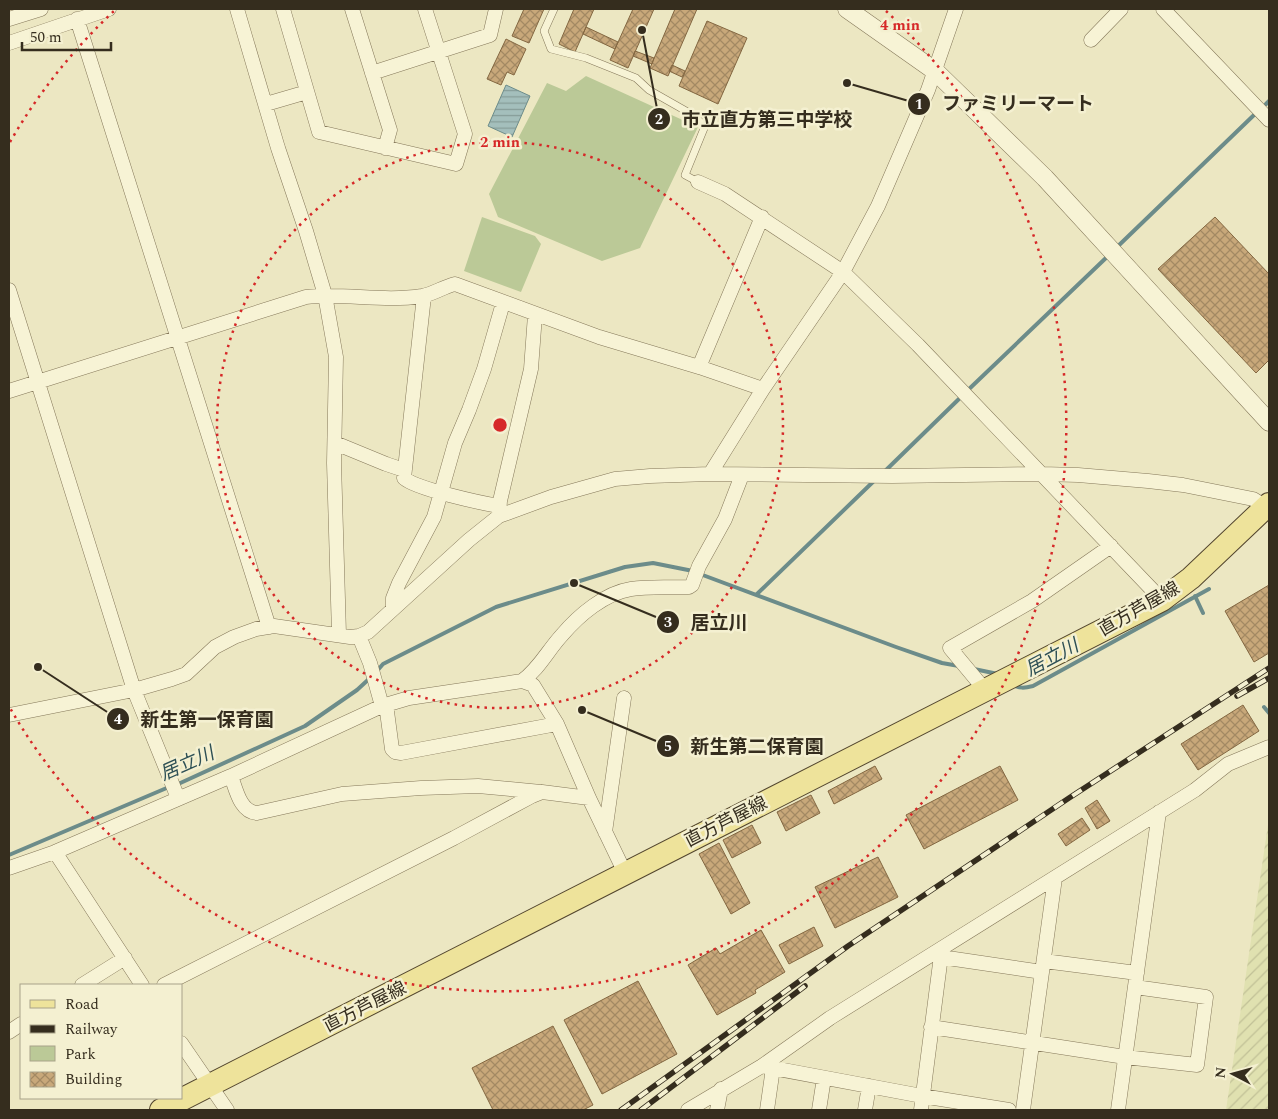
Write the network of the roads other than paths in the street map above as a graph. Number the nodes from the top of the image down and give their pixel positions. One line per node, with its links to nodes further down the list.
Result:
1 (41, 9): 13 (street)
2 (108, 9): 14 (street)
3 (237, 9): 21 (street)
4 (283, 9): 20 (street)
5 (352, 9): 19 (street)
6 (425, 9): 17 (street)
7 (496, 9): 17 (street)
8 (554, 9): 24 (lane)
9 (847, 9): 18 (street)
10 (956, 9): 18 (street)
11 (1121, 9): 15 (street)
12 (1163, 9): 22 (street)
13 (9, 19)
14 (77, 20): 16 (street); 32 (street)
15 (1090, 40)
16 (9, 43)
17 (439, 52): 19 (street); 23 (street)
18 (935, 71): 26 (street); 37 (street)
19 (372, 73): 23 (street)
20 (307, 92): 21 (street); 23 (street)
21 (266, 104): 28 (street)
22 (1269, 120)
23 (385, 148)
24 (698, 182): 25 (street)
25 (762, 217): 26 (street); 33 (street)
26 (843, 272): 35 (street); 41 (street)
27 (9, 290): 34 (street)
28 (325, 295): 29 (street); 32 (street); 38 (street)
29 (424, 296): 30 (street); 39 (street)
30 (503, 302): 31 (street); 43 (street)
31 (535, 315): 33 (street); 45 (street)
32 (178, 337): 34 (street); 49 (street)
33 (700, 367): 35 (street)
34 (38, 381): 36 (street); 54 (street)
35 (763, 389): 40 (street)
36 (9, 391)
37 (1269, 422)
38 (335, 443): 39 (street); 50 (street)
39 (404, 470): 43 (street)
40 (710, 474): 42 (street); 45 (street)
41 (1042, 474): 42 (street); 44 (street); 46 (street)
42 (742, 475): 52 (street)
43 (442, 492): 45 (street); 48 (street)
44 (1267, 505): 47 (main road, 直方芦屋線)
45 (499, 511): 48 (street)
46 (1111, 546): 47 (street); 53 (street)
47 (1162, 600): 53 (main road, 直方芦屋線)
48 (393, 609): 51 (street)
49 (268, 627): 50 (street); 54 (street)
50 (339, 634): 51 (street)
51 (359, 636): 56 (street)
52 (522, 681): 56 (street); 58 (street)
53 (987, 686): 68 (main road, 直方芦屋線)
54 (134, 690): 57 (street); 62 (street)
55 (624, 698): 65 (street)
56 (384, 705): 58 (street); 60 (street)
57 (9, 715)
58 (558, 724): 63 (street)
59 (1269, 747): 64 (street)
60 (231, 776): 61 (street); 62 (street)
61 (542, 792): 63 (street); 76 (street)
62 (177, 796): 66 (street)
63 (589, 798): 65 (street)
64 (1159, 812): 69 (street); 73 (street)
65 (605, 832): 68 (street)
66 (55, 852): 67 (street); 71 (street)
67 (9, 868)
68 (625, 873): 85 (main road, 直方芦屋線)
69 (1055, 878): 70 (street); 72 (street)
70 (941, 953): 72 (street); 78 (street); 83 (street)
71 (125, 958): 74 (street); 75 (street)
72 (1043, 966): 73 (street); 80 (street)
73 (1136, 980): 82 (street); 82 (street)
74 (84, 984)
75 (141, 984)
76 (166, 984)
77 (20, 1025): 79 (street)
78 (931, 1028): 80 (street); 88 (street)
79 (9, 1032)
80 (1032, 1042): 82 (street); 99 (street)
81 (182, 1044): 85 (street)
82 (1125, 1056): 100 (street)
83 (768, 1067): 84 (street); 87 (street); 94 (street)
84 (824, 1078): 86 (street); 95 (street)
85 (211, 1086): 90 (main road, 直方芦屋線); 91 (street)
86 (869, 1086): 88 (street); 96 (street)
87 (721, 1090): 92 (street); 93 (street)
88 (922, 1096): 89 (street); 97 (street)
89 (995, 1109): 98 (street)
90 (161, 1110)
91 (227, 1110)
92 (688, 1110)
93 (718, 1110)
94 (767, 1110)
95 (819, 1110)
96 (865, 1110)
97 (921, 1110)
98 (1009, 1110)
99 (1023, 1110)
100 (1118, 1110)

